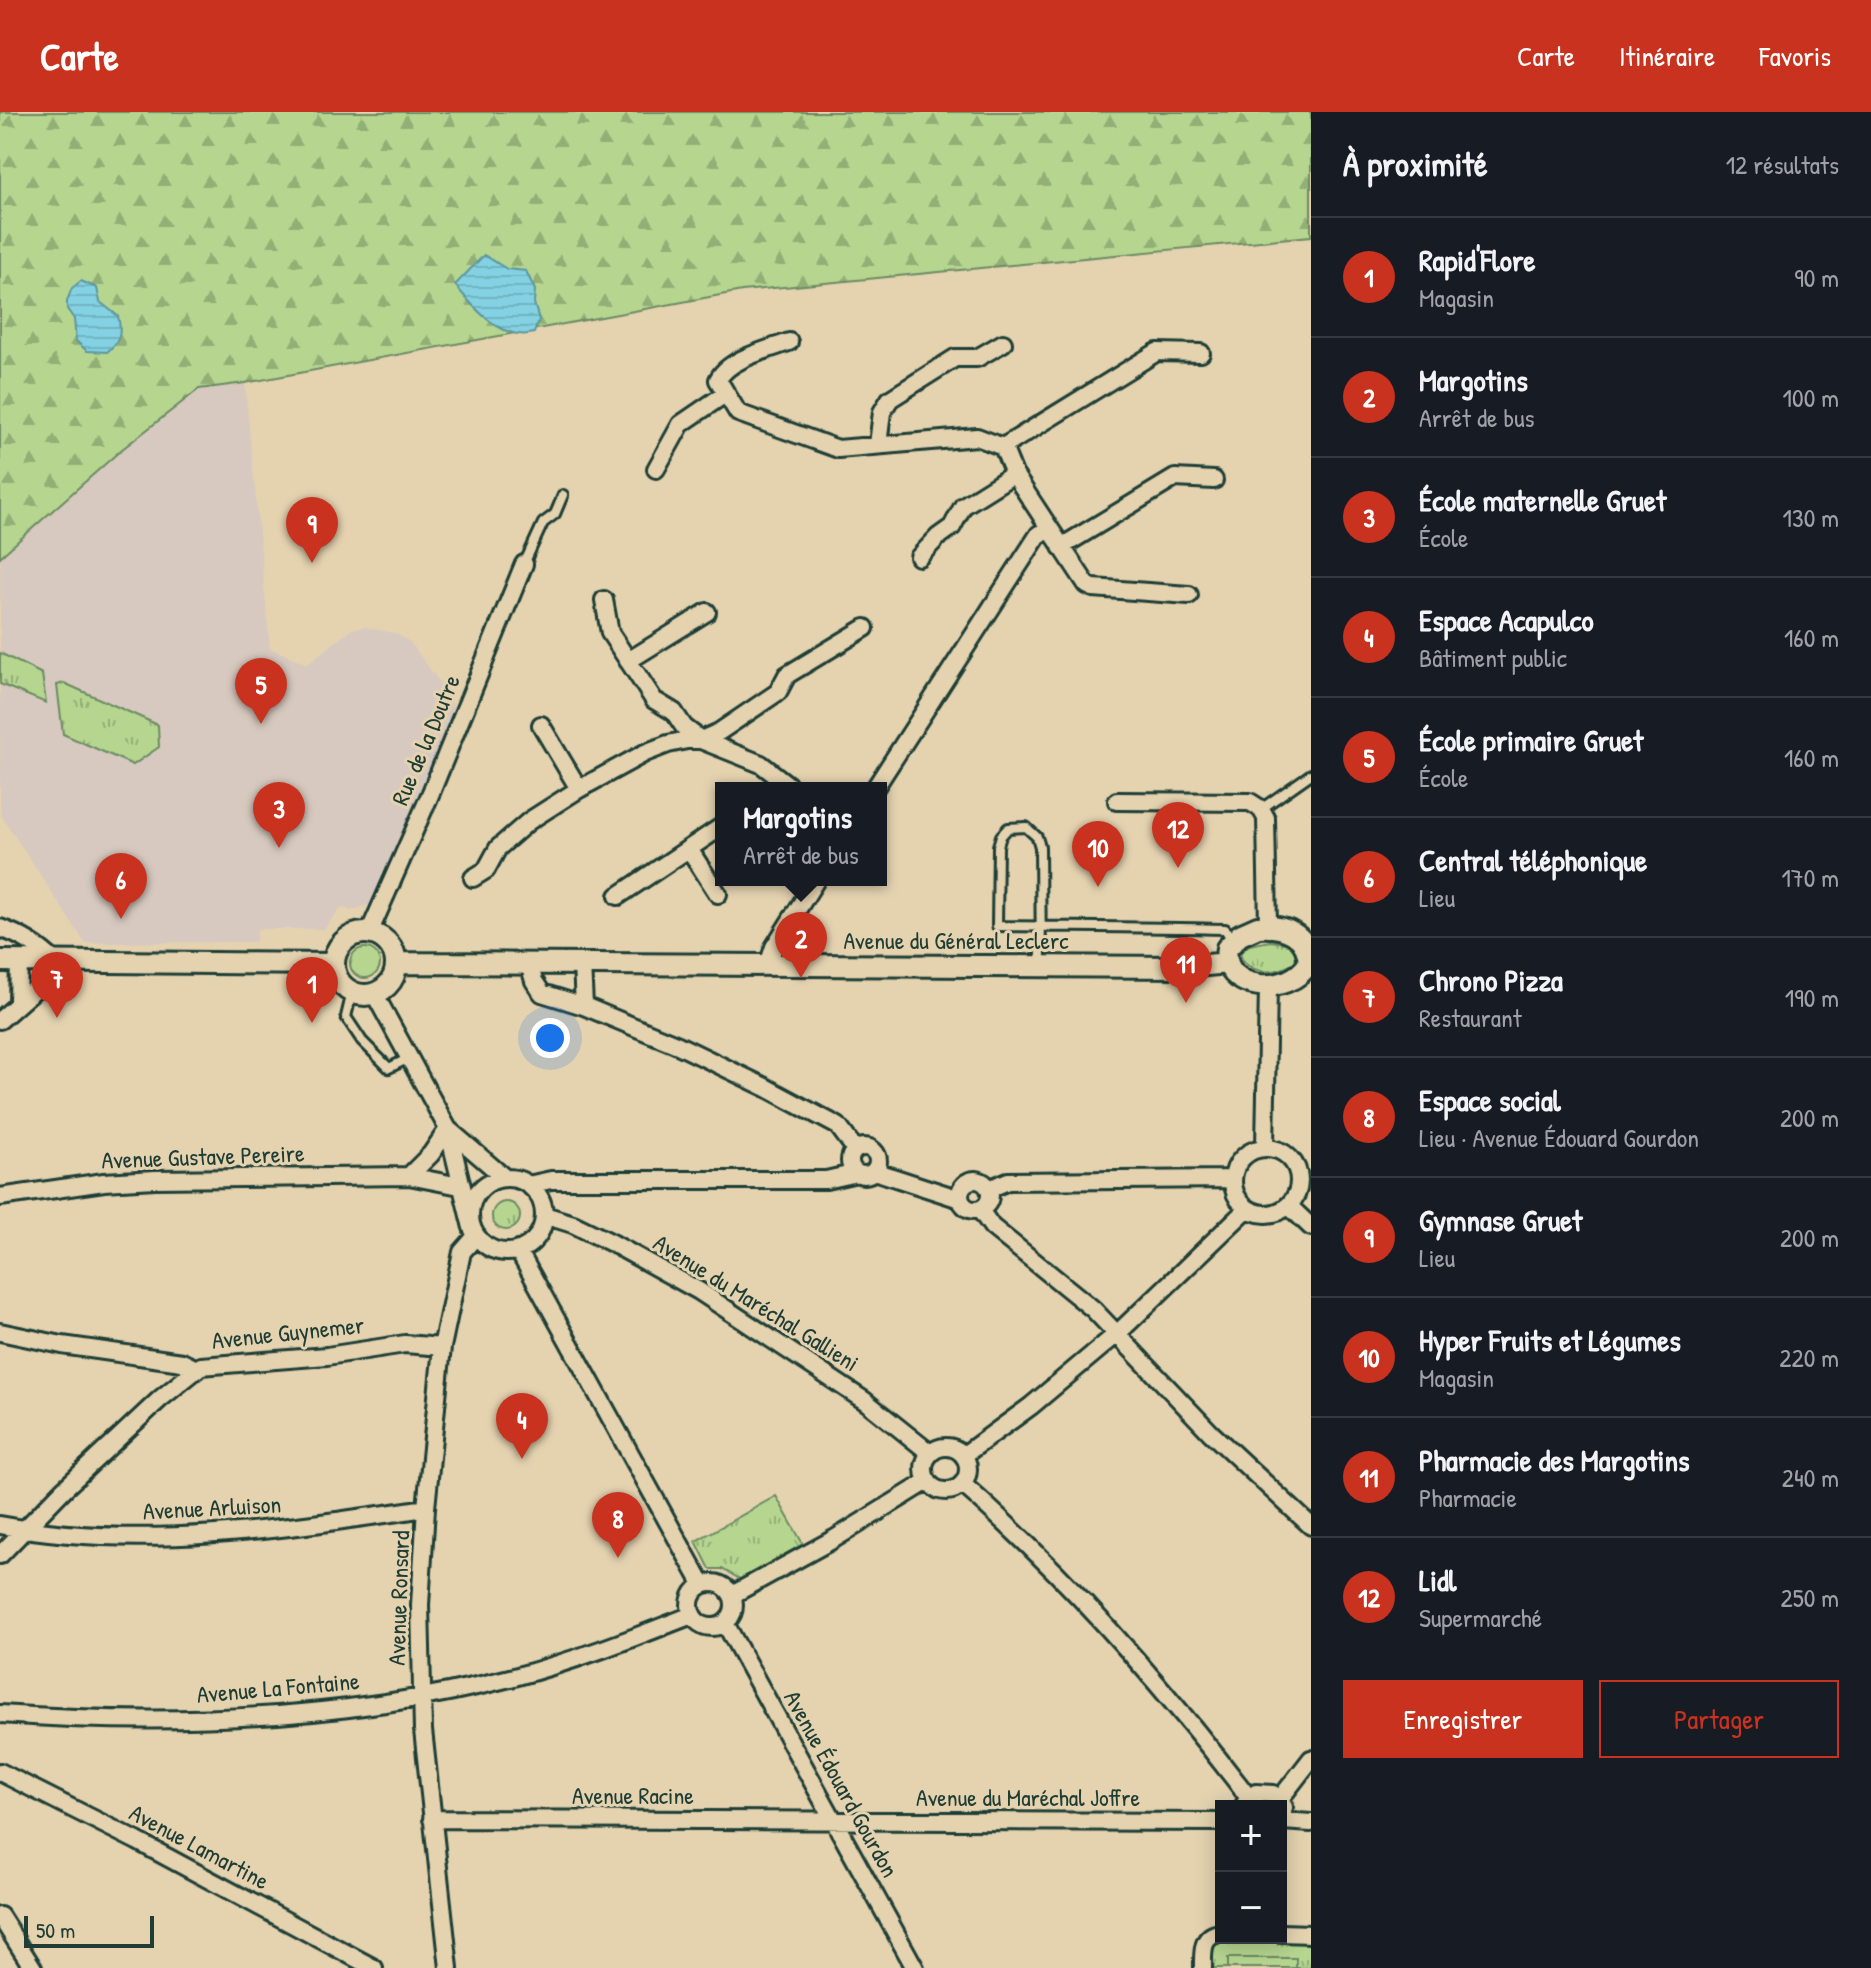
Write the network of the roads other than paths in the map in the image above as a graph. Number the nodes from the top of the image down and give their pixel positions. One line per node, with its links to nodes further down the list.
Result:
1 (789, 342): 4 (street)
2 (1003, 343): 5 (street)
3 (1201, 353): 6 (street)
4 (725, 394): 5 (street); 7 (street)
5 (878, 445): 6 (street)
6 (1003, 447): 8 (street)
7 (656, 469)
8 (1014, 474): 11 (street); 13 (street)
9 (1214, 480): 12 (street)
10 (563, 495): 14 (lane)
11 (1050, 531): 12 (street); 24 (street)
12 (1061, 547): 15 (street)
13 (919, 557)
14 (524, 564): 37 (street, Rue de la Doutre)
15 (1189, 595)
16 (604, 600): 19 (street)
17 (707, 612): 19 (street)
18 (865, 628): 21 (street)
19 (628, 661): 21 (street)
20 (541, 725): 25 (street)
21 (701, 740): 23 (street); 25 (street)
22 (1311, 774): 27 (lane)
23 (781, 782)
24 (879, 782)
25 (579, 789): 30 (street)
26 (1117, 801): 27 (street)
27 (1261, 809): 35 (street)
28 (715, 831): 29 (street)
29 (689, 849): 32 (street); 33 (street)
30 (473, 878)
31 (812, 886): 48 (street)
32 (718, 894)
33 (618, 896)
34 (1041, 926): 34 (lane); 39 (lane); 49 (lane)
35 (1268, 926): 39 (street); 44 (street)
36 (0, 928): 41 (street)
37 (369, 933): 42 (street); 45 (street)
38 (0, 939): 40 (street)
39 (1232, 941): 43 (street)
40 (7, 961): 41 (street); 53 (street)
41 (55, 962): 45 (street); 53 (street)
42 (396, 963): 46 (street, Avenue du Général Leclerc); 52 (street)
43 (1228, 963): 49 (street, Avenue du Général Leclerc); 50 (street)
44 (1310, 963): 50 (street)
45 (334, 964): 51 (street)
46 (529, 964): 47 (street, Avenue du Général Leclerc); 54 (street)
47 (582, 964): 48 (street, Avenue du Général Leclerc); 54 (street)
48 (768, 965): 49 (street, Avenue du Général Leclerc)
49 (1042, 967)
50 (1268, 987): 58 (street)
51 (352, 992): 52 (street); 56 (lane)
52 (374, 993): 56 (street)
53 (18, 1001): 55 (street)
54 (584, 1006): 59 (street)
55 (0, 1020)
56 (409, 1057): 57 (street)
57 (448, 1129): 61 (street); 62 (street); 66 (street)
58 (1265, 1147): 63 (street); 64 (street)
59 (855, 1149): 60 (street); 60 (street)
60 (870, 1168): 65 (street); 68 (street)
61 (409, 1176): 66 (street, Avenue Gustave Pereire); 69 (street, Avenue Gustave Pereire)
62 (505, 1178): 65 (street); 75 (street)
63 (1233, 1179): 67 (street); 71 (street)
64 (1305, 1181): 70 (street)
65 (528, 1185): 73 (street)
66 (460, 1186): 75 (street)
67 (989, 1189): 68 (street); 72 (street)
68 (960, 1193): 72 (street)
69 (0, 1197)
70 (1289, 1206): 71 (street); 74 (street)
71 (1247, 1209): 78 (street)
72 (980, 1210): 78 (street)
73 (544, 1215): 76 (street); 81 (street, Avenue du Maréchal Gallieni)
74 (1311, 1227)
75 (473, 1228): 76 (street); 79 (street, Avenue Ronsard)
76 (518, 1250): 90 (street)
77 (0, 1332): 80 (street, Avenue Guynemer)
78 (1118, 1333): 82 (street); 87 (street)
79 (442, 1347): 80 (street, Avenue Guynemer); 85 (street, Avenue Ronsard)
80 (196, 1369): 88 (street)
81 (930, 1453): 82 (street); 83 (street)
82 (964, 1455): 84 (street)
83 (928, 1481): 84 (street); 91 (street)
84 (962, 1484): 99 (street)
85 (426, 1508): 88 (street, Avenue Arluison); 94 (street, Avenue Ronsard)
86 (0, 1525): 88 (street, Avenue Arluison)
87 (1311, 1526)
88 (24, 1530): 89 (street)
89 (0, 1555)
90 (702, 1584): 91 (street); 92 (street)
91 (732, 1595): 93 (street)
92 (692, 1615): 93 (street); 94 (street, Avenue La Fontaine)
93 (725, 1623): 102 (street, Avenue Édouard Gourdon)
94 (421, 1697): 95 (street, Avenue La Fontaine); 101 (street, Avenue Ronsard)
95 (0, 1714)
96 (1311, 1759): 98 (street)
97 (0, 1772): 111 (street, Avenue Lamartine)
98 (1280, 1799): 100 (street)
99 (1245, 1800)
100 (1250, 1800)
101 (432, 1819): 102 (street, Avenue Racine); 112 (street, Avenue Ronsard)
102 (835, 1821): 103 (street, Avenue du Maréchal Joffre); 113 (street, Avenue Édouard Gourdon)
103 (1215, 1822)
104 (1287, 1822): 105 (street)
105 (1311, 1823)
106 (0, 1916): 110 (street)
107 (1287, 1933): 108 (street)
108 (1311, 1934)
109 (1215, 1935): 114 (street)
110 (33, 1968)
111 (374, 1968)
112 (449, 1968)
113 (915, 1968)
114 (1203, 1968)

